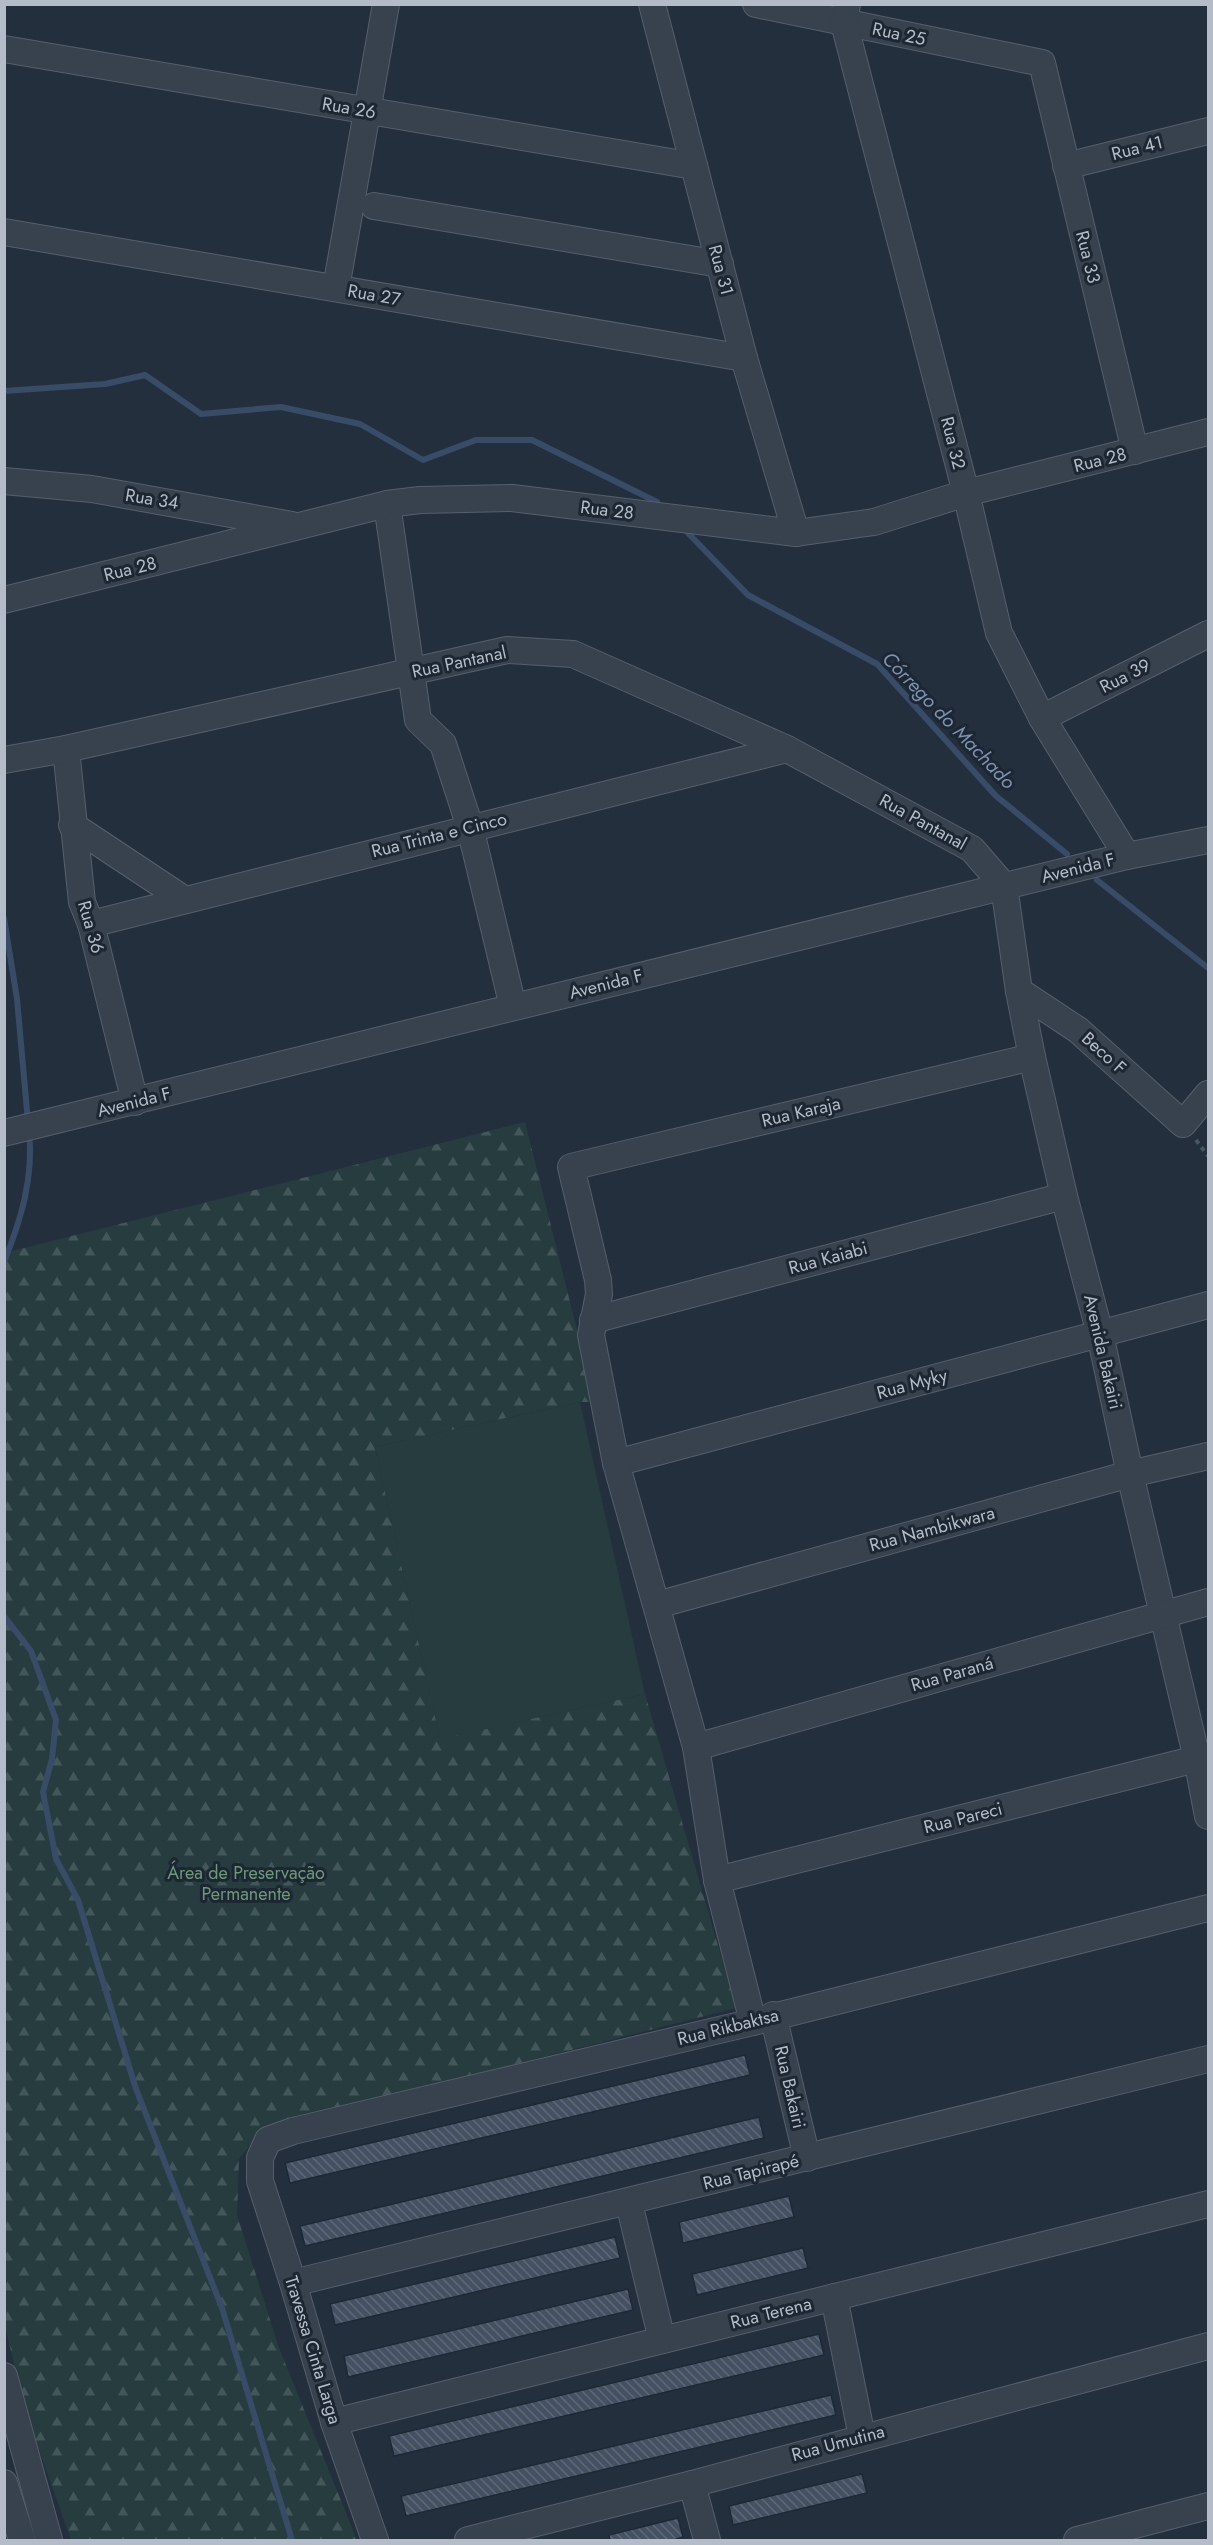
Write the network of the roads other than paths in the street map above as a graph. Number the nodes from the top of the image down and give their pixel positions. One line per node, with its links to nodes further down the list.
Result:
1 (386, 4): 7 (street)
2 (652, 4): 9 (street, Rua 31)
3 (756, 4): 4 (street, Rua 25)
4 (846, 14): 6 (street, Rua 25); 19 (street, Rua 32)
5 (4, 49): 7 (street, Rua 26)
6 (1042, 63): 10 (street, Rua 33)
7 (368, 111): 9 (street, Rua 26); 14 (street)
8 (1209, 131): 10 (street, Rua 41)
9 (694, 166): 13 (street, Rua 31)
10 (1066, 166): 17 (street, Rua 33)
11 (374, 206): 13 (street)
12 (4, 232): 14 (street, Rua 27)
13 (720, 264): 15 (street, Rua 31)
14 (336, 288): 15 (street, Rua 27)
15 (744, 358): 22 (street, Rua 31)
16 (1209, 432): 17 (street, Rua 28)
17 (1135, 451): 19 (street, Rua 28)
18 (4, 481): 21 (street, Rua 34)
19 (966, 493): 22 (street, Rua 28); 26 (street, Rua 32)
20 (387, 504): 21 (street, Rua 28); 22 (street, Rua 28); 25 (street)
21 (299, 526): 23 (street, Rua 28)
22 (796, 533)
23 (4, 600)
24 (1209, 634): 26 (street, Rua 39)
25 (409, 673): 27 (street, Rua Pantanal); 28 (street, Rua Pantanal); 31 (street)
26 (1042, 718): 33 (street, Rua 32)
27 (66, 749): 29 (street, Rua Pantanal); 30 (street, Rua 36)
28 (788, 749): 31 (street, Rua Trinta e Cinco); 34 (street, Rua Pantanal)
29 (4, 760)
30 (72, 825): 35 (street); 36 (street, Rua 36)
31 (470, 827): 35 (street, Rua Trinta e Cinco); 38 (street)
32 (1209, 840): 33 (street, Avenida F)
33 (1127, 856): 34 (street, Avenida F)
34 (1004, 886): 37 (street, Avenida Bakairi); 38 (street, Avenida F)
35 (184, 900): 36 (street, Rua Trinta e Cinco)
36 (91, 924): 41 (street, Rua 36)
37 (1019, 991): 39 (street, Avenida Bakairi); 40 (street, Beco F)
38 (513, 1007): 41 (street, Avenida F)
39 (1032, 1057): 43 (street, Avenida Bakairi); 45 (street, Rua Karaja)
40 (1209, 1094)
41 (135, 1102): 42 (street, Avenida F)
42 (10, 1132)
43 (1064, 1196): 45 (street, Rua Kaiabi); 46 (street, Avenida Bakairi)
44 (1209, 1305): 46 (street, Rua Myky)
45 (593, 1320): 48 (street)
46 (1100, 1334): 48 (street, Rua Myky); 49 (street, Avenida Bakairi)
47 (1209, 1456): 49 (street, Rua Nambikwara)
48 (616, 1463): 51 (street)
49 (1130, 1474): 51 (street, Rua Nambikwara); 52 (street, Avenida Bakairi)
50 (1209, 1602): 52 (street, Rua Paraná)
51 (657, 1605): 53 (street)
52 (1162, 1614): 53 (street, Rua Paraná); 54 (street, Avenida Bakairi)
53 (696, 1747): 56 (street, Rua Bakairi)
54 (1203, 1758): 55 (street, Avenida Bakairi); 56 (street, Rua Pareci)
55 (1209, 1816)
56 (717, 1880): 58 (street, Rua Bakairi)
57 (1209, 1908): 58 (street, Rua Rikbaktsa)
58 (763, 2019): 60 (street, Rua Rikbaktsa); 61 (street, Rua Bakairi)
59 (1209, 2059): 61 (street, Rua Tapirapé)
60 (260, 2158): 64 (street, Travessa Cinta Larga)
61 (807, 2158): 62 (street, Rua Tapirapé)
62 (629, 2203): 64 (street, Rua Tapirapé); 66 (street)
63 (1209, 2204): 65 (street, Rua Terena)
64 (293, 2283): 69 (street, Travessa Cinta Larga)
65 (834, 2297): 66 (street, Rua Terena); 70 (street)
66 (662, 2340): 69 (street, Rua Terena)
67 (1209, 2346): 70 (street, Rua Umutina)
68 (4, 2376): 75 (street)
69 (334, 2422): 76 (street, Travessa Cinta Larga)
70 (862, 2437): 72 (street, Rua Umutina)
71 (4, 2483): 74 (street)
72 (692, 2484): 77 (street, Rua Umutina); 78 (street)
73 (1209, 2506): 79 (street)
74 (22, 2541)
75 (50, 2541)
76 (375, 2541)
77 (468, 2541)
78 (707, 2541)
79 (1077, 2541)

